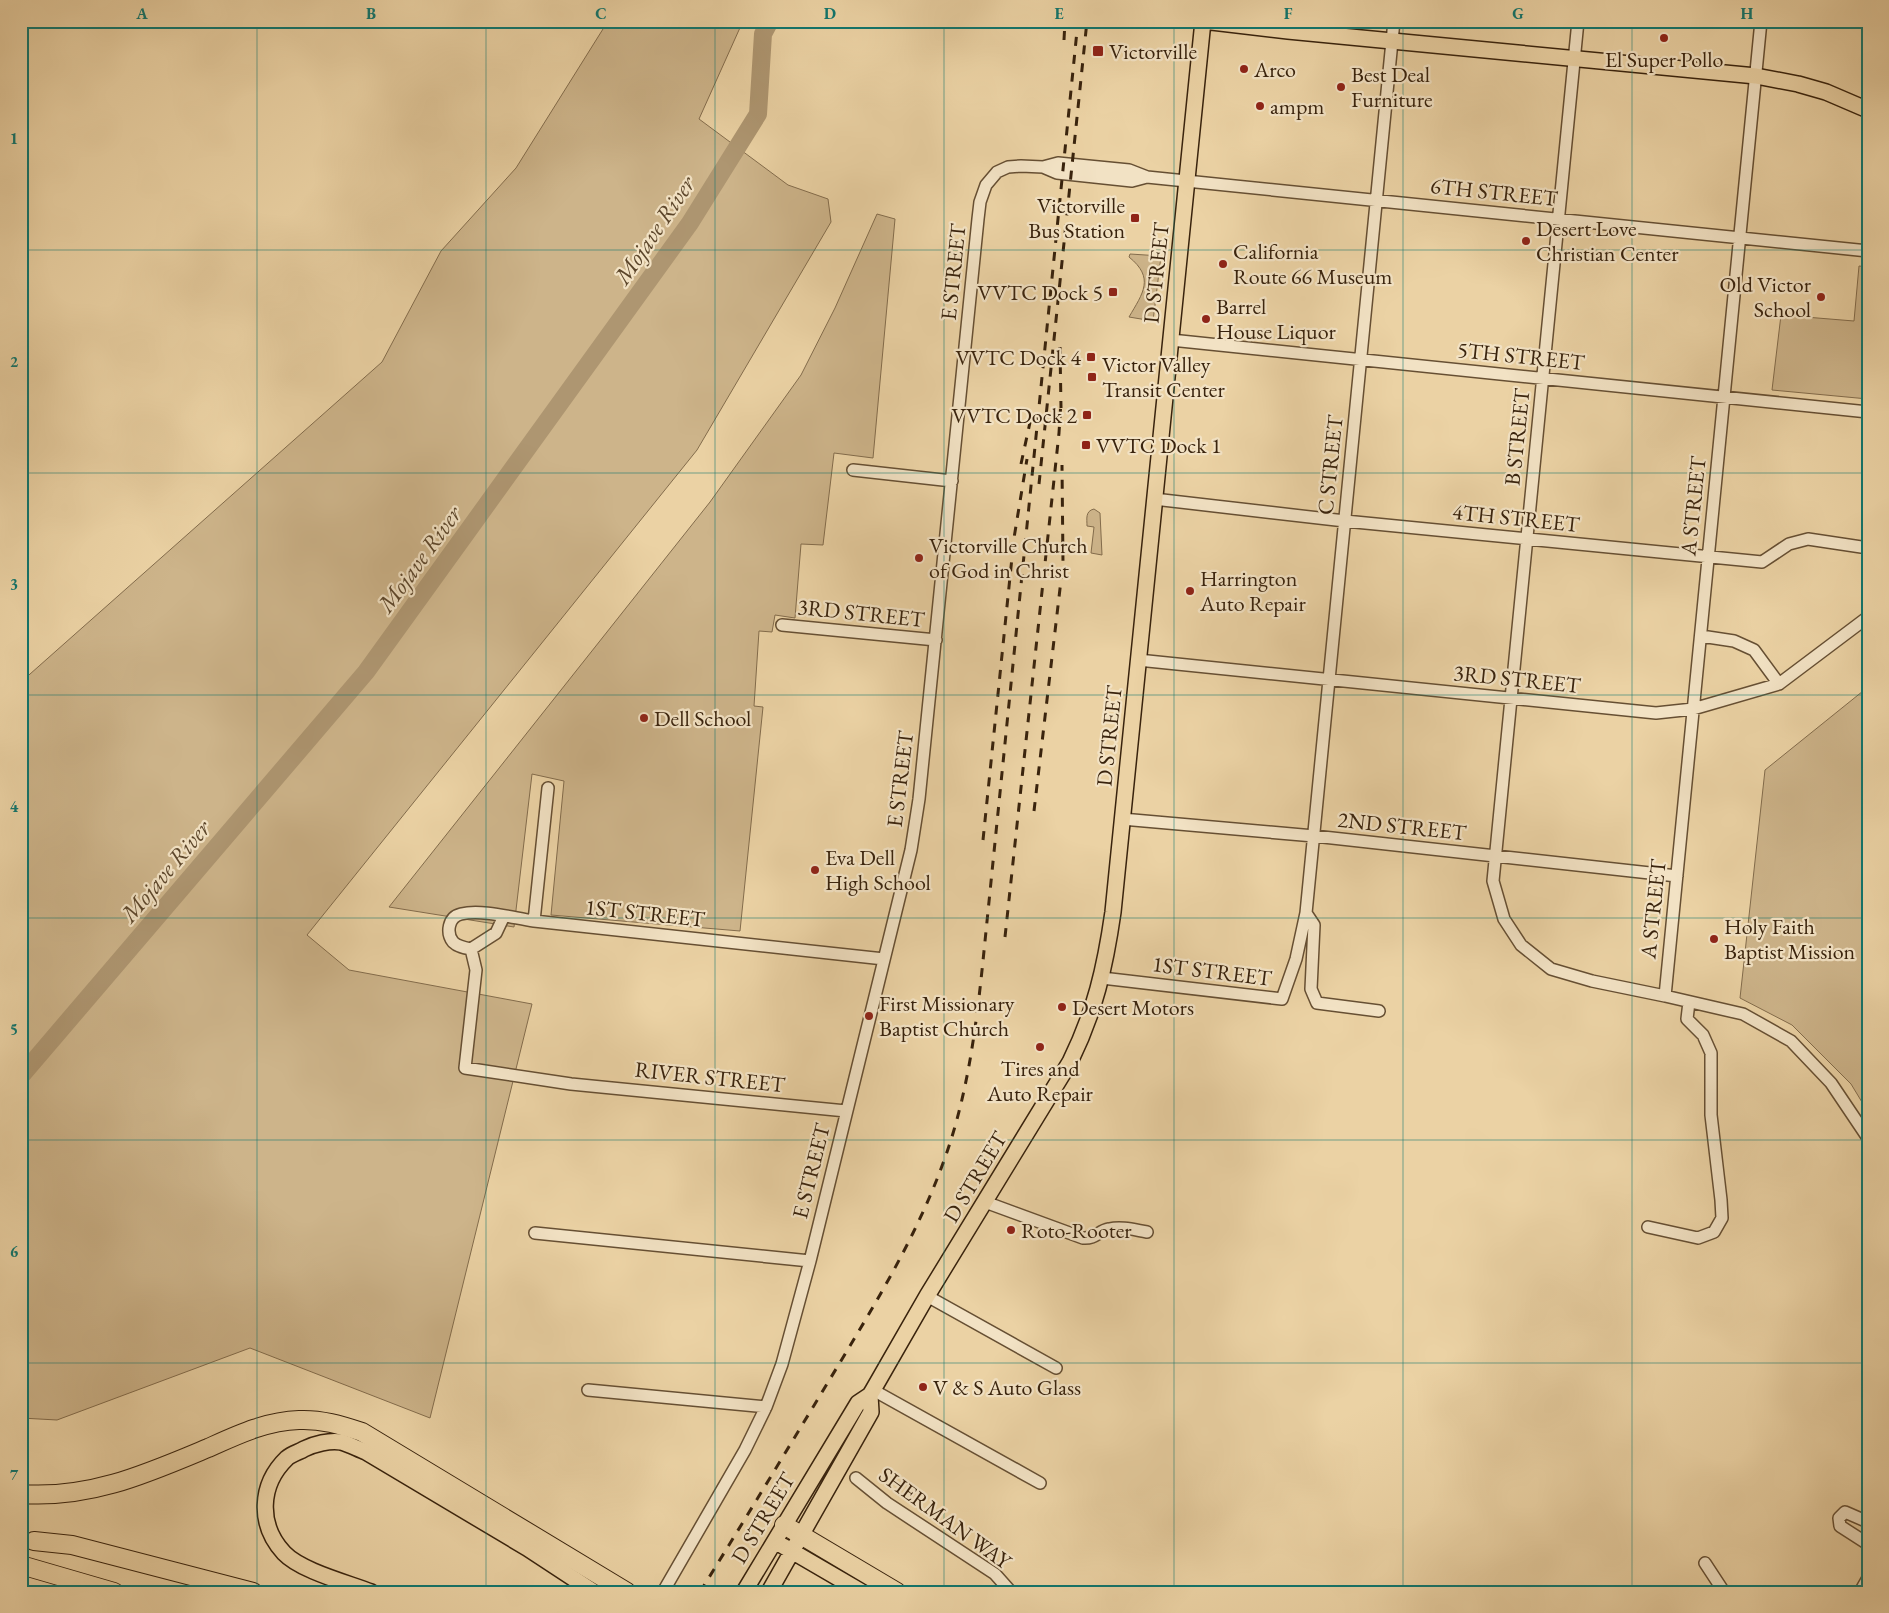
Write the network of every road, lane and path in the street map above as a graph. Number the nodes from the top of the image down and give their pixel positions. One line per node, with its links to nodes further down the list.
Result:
1 (1203, 21): 5 (main road); 10 (main road, D STREET)
2 (1394, 21): 5 (street, C STREET)
3 (1578, 21): 6 (street, B STREET)
4 (1761, 21): 7 (street, A STREET)
5 (1393, 41): 6 (main road); 11 (street, C STREET)
6 (1575, 58): 7 (main road); 12 (street, B STREET)
7 (1756, 76): 8 (main road); 13 (street, A STREET)
8 (1868, 110)
9 (997, 172): 10 (street, 6TH STREET); 21 (street, E STREET)
10 (1187, 181): 11 (street, 6TH STREET); 15 (main road, D STREET)
11 (1376, 200): 12 (street, 6TH STREET); 16 (street, C STREET)
12 (1559, 219): 13 (street, 6TH STREET); 17 (street, B STREET)
13 (1740, 238): 14 (street, 6TH STREET); 18 (street, A STREET)
14 (1868, 251)
15 (1171, 340): 16 (street, 5TH STREET); 22 (main road, D STREET)
16 (1361, 359): 17 (street, 5TH STREET); 23 (street, C STREET)
17 (1543, 378): 18 (street, 5TH STREET); 24 (street, B STREET)
18 (1724, 397): 19 (street, 5TH STREET); 26 (street, A STREET)
19 (1868, 412)
20 (853, 470): 21 (street)
21 (952, 482): 30 (street, E STREET)
22 (1154, 499): 23 (street, 4TH STREET); 31 (main road, D STREET)
23 (1345, 521): 24 (street, 4TH STREET); 32 (street, C STREET)
24 (1527, 539): 26 (street, 4TH STREET); 34 (street, B STREET)
25 (1868, 548): 26 (street, 4TH STREET)
26 (1708, 556): 29 (street, A STREET)
27 (1868, 617): 33 (street, 3RD STREET)
28 (782, 625): 30 (street, 3RD STREET)
29 (1701, 636): 33 (street); 35 (street, A STREET)
30 (936, 640): 45 (street, E STREET)
31 (1138, 660): 32 (street, 3RD STREET); 37 (main road, D STREET)
32 (1329, 680): 34 (street, 3RD STREET); 38 (street, C STREET)
33 (1779, 684): 35 (street, 3RD STREET)
34 (1511, 699): 35 (street, 3RD STREET); 39 (street, B STREET)
35 (1693, 709): 40 (street, A STREET)
36 (548, 788): 43 (street)
37 (1122, 819): 38 (street, 2ND STREET); 46 (main road, D STREET)
38 (1314, 836): 39 (street, 2ND STREET); 41 (street, C STREET)
39 (1496, 856): 40 (street, 2ND STREET); 47 (street, B STREET)
40 (1677, 876): 47 (street, A STREET)
41 (1306, 913): 46 (street, 1ST STREET); 49 (street)
42 (504, 916): 43 (street, 1ST STREET); 44 (street); 44 (street, 1ST STREET)
43 (534, 921): 45 (street, 1ST STREET)
44 (471, 949): 50 (street, RIVER STREET)
45 (884, 959): 50 (street, E STREET)
46 (1102, 978): 52 (main road, D STREET)
47 (1665, 996): 48 (street, B STREET)
48 (1689, 1002): 51 (street, B STREET); 53 (street)
49 (1379, 1011)
50 (846, 1111): 56 (street, E STREET)
51 (1868, 1138)
52 (985, 1202): 54 (street); 57 (main road, D STREET)
53 (1648, 1227)
54 (1147, 1232)
55 (535, 1233): 56 (street)
56 (810, 1261): 61 (street, E STREET)
57 (928, 1296): 58 (street); 60 (main road, D STREET)
58 (1056, 1368)
59 (588, 1390): 61 (street)
60 (872, 1393): 63 (street); 66 (main road, D STREET); 67 (main road, D STREET)
61 (766, 1407): 81 (street, E STREET)
62 (856, 1478): 86 (street, SHERMAN WAY)
63 (1040, 1483)
64 (21, 1494): 80 (highway)
65 (1868, 1522): 70 (street)
66 (784, 1526): 67 (highway); 69 (main road, D STREET)
67 (801, 1536): 71 (main road, D STREET); 85 (highway)
68 (28, 1539): 76 (highway); 77 (highway)
69 (774, 1541): 71 (main road); 82 (main road, D STREET)
70 (1868, 1544)
71 (792, 1551): 83 (main road, D STREET); 84 (main road)
72 (1704, 1563): 87 (street)
73 (21, 1565): 75 (highway)
74 (1868, 1578): 88 (street)
75 (114, 1592)
76 (204, 1592)
77 (253, 1592)
78 (371, 1592): 79 (main road)
79 (594, 1592)
80 (627, 1592)
81 (662, 1592)
82 (744, 1592)
83 (769, 1592)
84 (862, 1592)
85 (897, 1592)
86 (1011, 1592)
87 (1724, 1592)
88 (1860, 1592)

